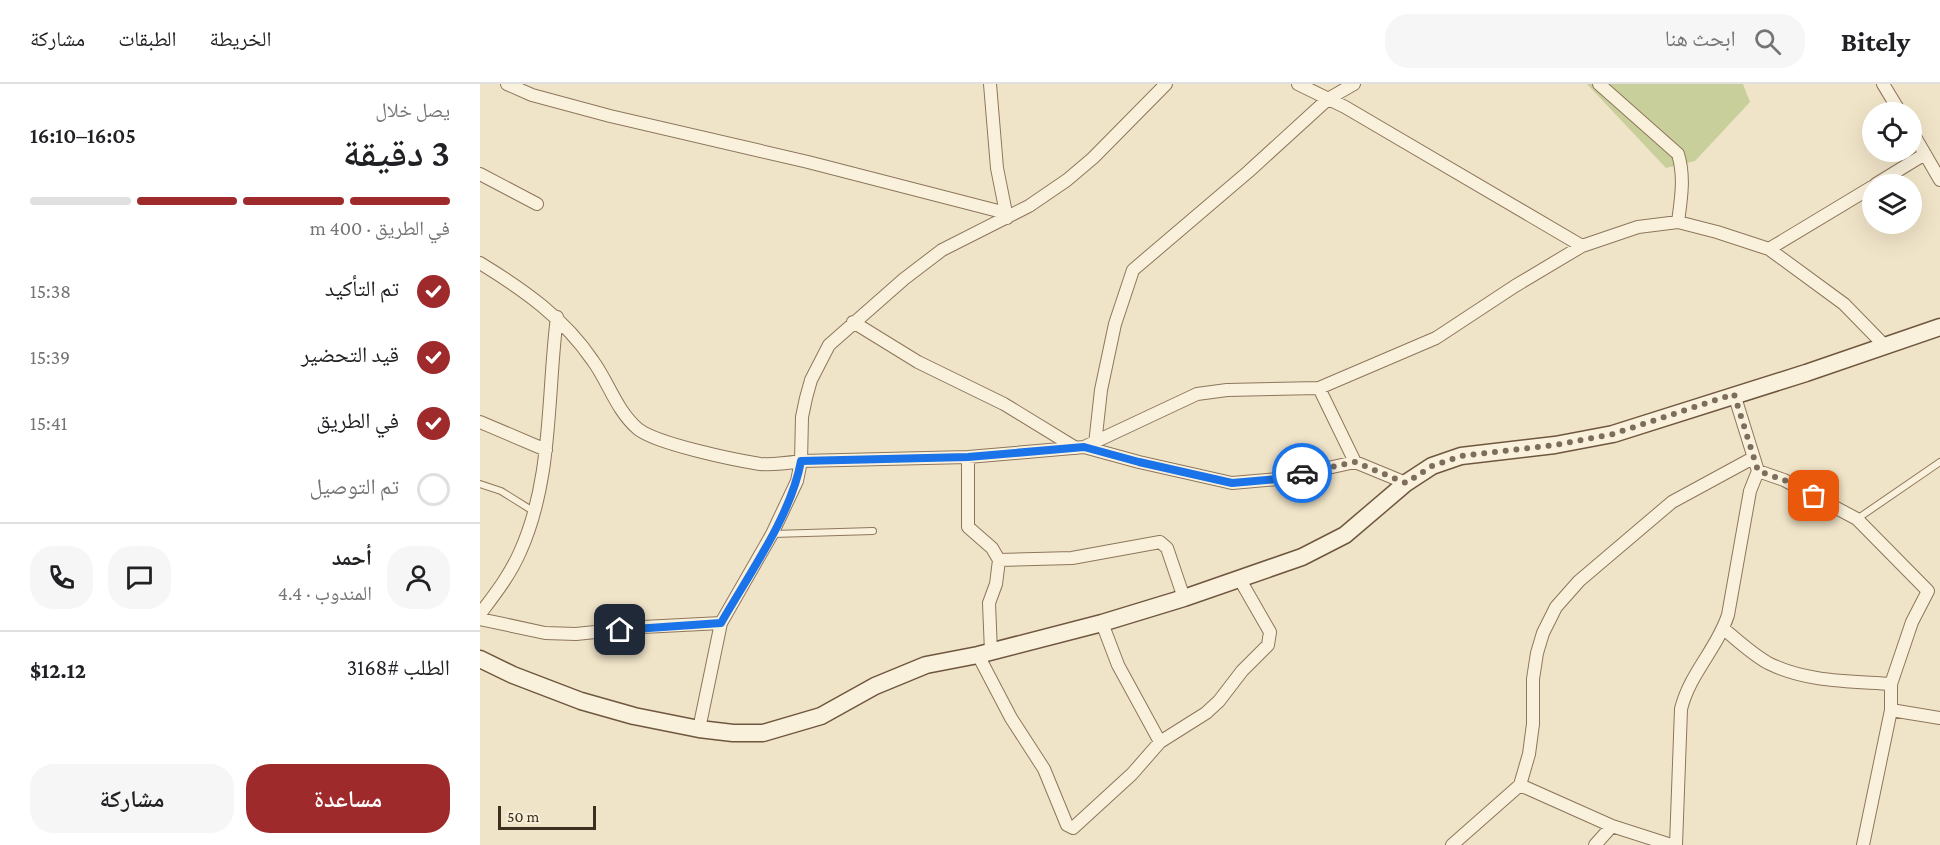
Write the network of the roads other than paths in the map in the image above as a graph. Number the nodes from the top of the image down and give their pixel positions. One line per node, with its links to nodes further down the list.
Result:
1 (507, 84): 17 (street)
2 (990, 84): 17 (street)
3 (1166, 84): 17 (street)
4 (1298, 84): 8 (street)
5 (1354, 84): 8 (street)
6 (1599, 84): 18 (street)
7 (1882, 84): 9 (street)
8 (1328, 99): 19 (street); 29 (street)
9 (1894, 102)
10 (1922, 149): 11 (street)
11 (1925, 154): 13 (street); 14 (street)
12 (480, 174): 16 (street)
13 (1893, 174)
14 (1940, 180)
15 (1862, 193): 20 (street)
16 (537, 204)
17 (1006, 215): 23 (street)
18 (1678, 222): 19 (street); 20 (street)
19 (1582, 246): 26 (street)
20 (1768, 249): 25 (street)
21 (480, 264): 22 (street)
22 (557, 317): 30 (street); 33 (street)
23 (854, 322): 29 (street); 33 (street)
24 (1940, 327): 25 (street)
25 (1886, 346): 27 (street)
26 (1319, 388): 29 (street); 34 (street)
27 (1734, 394): 32 (street); 37 (street)
28 (480, 422): 30 (street)
29 (1085, 446): 31 (street); 34 (street)
30 (546, 450): 39 (street)
31 (968, 457): 33 (street); 43 (street)
32 (1754, 458): 36 (street); 59 (street)
33 (801, 461): 42 (street)
34 (1355, 462): 37 (street)
35 (1940, 462): 40 (lane)
36 (1758, 471): 40 (street); 51 (street)
37 (1406, 483): 44 (street)
38 (480, 484): 39 (lane)
39 (533, 511): 47 (street)
40 (1857, 519): 45 (street)
41 (873, 531): 42 (lane)
42 (772, 534): 49 (street)
43 (999, 560): 46 (street); 52 (street)
44 (1239, 578): 46 (street); 58 (street)
45 (1934, 590): 54 (street)
46 (1184, 598): 50 (street)
47 (480, 614)
48 (480, 619): 49 (street)
49 (721, 623): 57 (street)
50 (1102, 623): 52 (street); 58 (street)
51 (1724, 629): 54 (street); 64 (street)
52 (985, 654): 57 (street); 58 (street)
53 (480, 659): 57 (street)
54 (1891, 684): 55 (street)
55 (1891, 710): 56 (street); 65 (street)
56 (1940, 718)
57 (699, 729)
58 (1160, 742)
59 (1520, 785): 60 (street); 61 (street)
60 (1612, 826): 62 (street); 63 (street)
61 (1452, 845)
62 (1595, 845)
63 (1671, 845)
64 (1676, 845)
65 (1863, 845)

